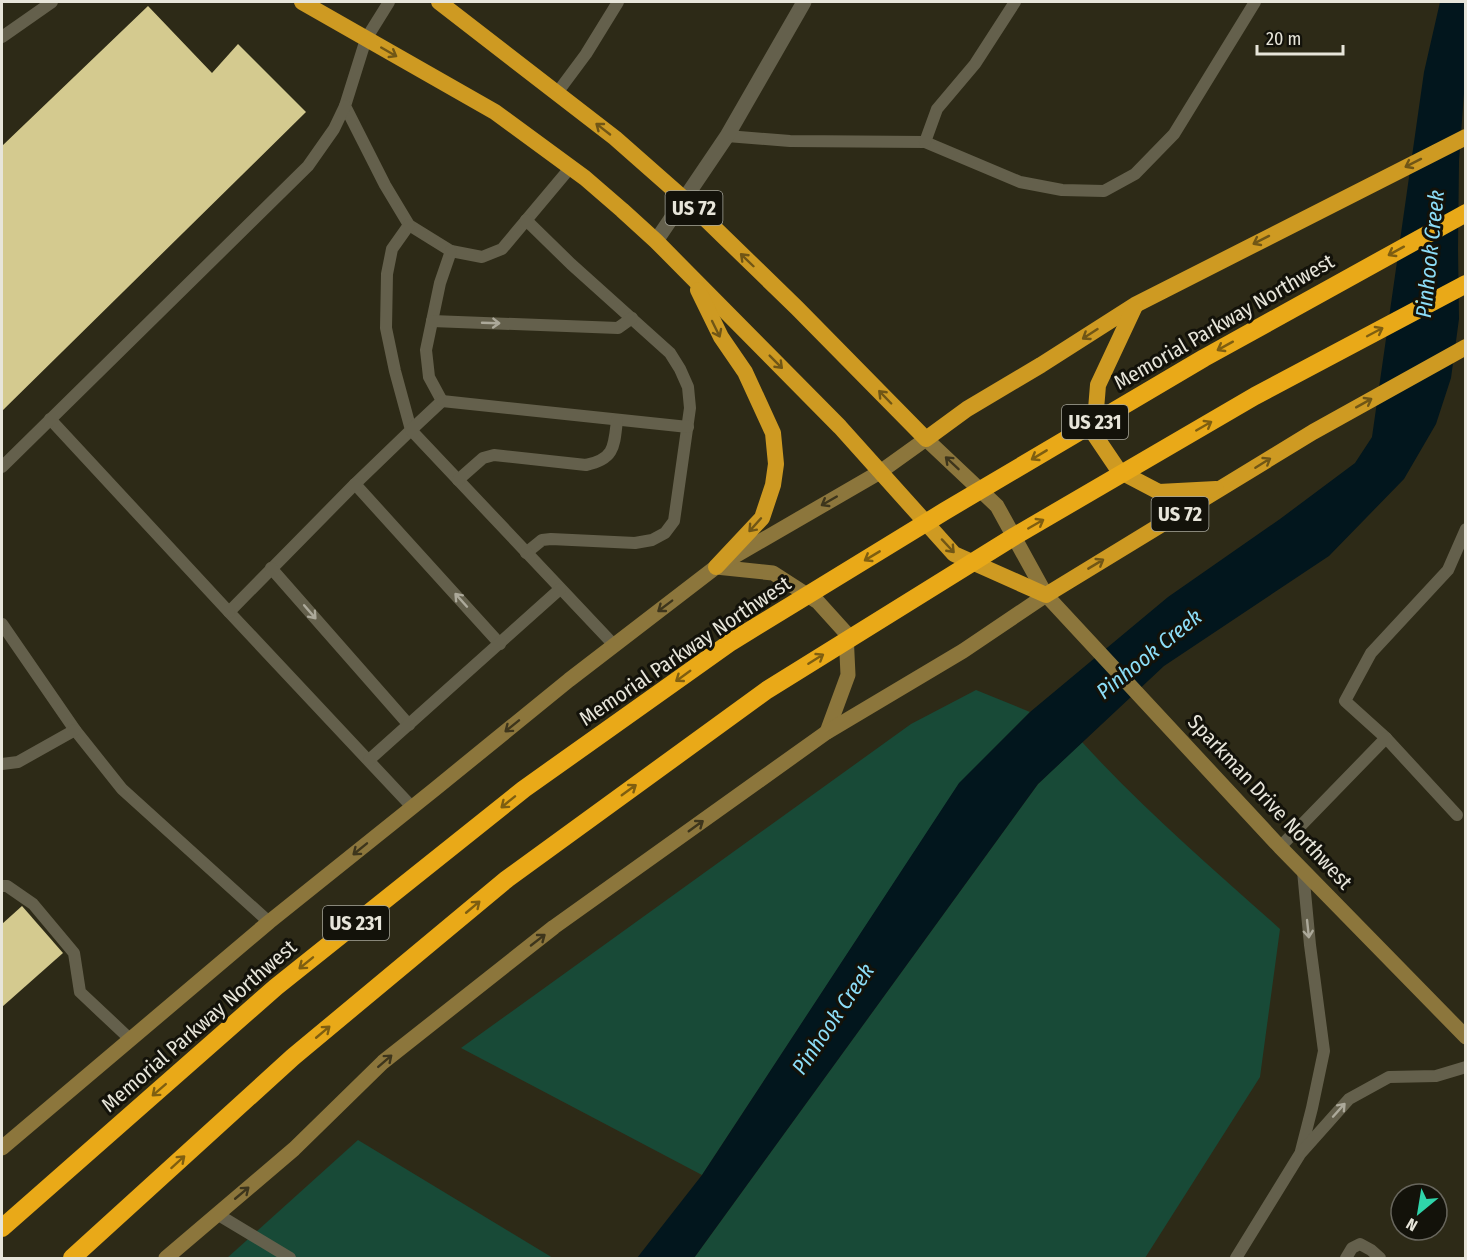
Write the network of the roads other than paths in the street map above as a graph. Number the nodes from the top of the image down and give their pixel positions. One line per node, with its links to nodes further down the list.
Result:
1 (52, 2): 9 (lane)
2 (302, 2): 10 (highway, US 72)
3 (388, 2): 10 (lane)
4 (439, 2): 11 (highway, US 72)
5 (618, 2): 11 (lane)
6 (804, 2): 13 (street)
7 (1015, 2): 15 (lane)
8 (1255, 2): 15 (lane)
9 (2, 37)
10 (366, 39): 12 (lane); 16 (highway, US 72, one-way to 16)
11 (557, 93): 17 (highway, US 72, one-way to 11)
12 (345, 106): 20 (lane); 30 (lane)
13 (727, 136): 15 (lane); 17 (street)
14 (1466, 137): 25 (highway, one-way to 25)
15 (925, 142)
16 (570, 168): 19 (lane); 21 (highway, US 72)
17 (684, 199): 21 (street); 34 (highway, US 72, one-way to 17)
18 (1466, 213): 69 (highway, Memorial Parkway Northwest / US 231, one-way to 69)
19 (526, 220): 22 (lane); 26 (lane)
20 (409, 225): 22 (lane); 33 (lane)
21 (656, 241): 23 (highway, US 72)
22 (451, 251): 27 (lane)
23 (691, 276): 36 (highway, US 72, one-way to 36); 42 (highway, one-way to 42)
24 (1466, 284): 67 (highway, US 231, one-way to 24)
25 (1135, 305): 34 (highway, one-way to 34); 39 (highway)
26 (632, 318): 27 (lane, one-way to 26); 32 (lane)
27 (432, 321): 29 (lane)
28 (1466, 347): 39 (highway, US 72, one-way to 28)
29 (442, 401): 31 (lane); 33 (lane)
30 (50, 419): 35 (lane); 46 (lane)
31 (618, 420): 32 (lane); 37 (lane)
32 (688, 427): 41 (lane)
33 (411, 430): 37 (lane); 38 (lane)
34 (926, 439): 36 (main road, Memorial Parkway Northwest); 45 (main road, Sparkman Drive Northwest, one-way to 34)
35 (2, 467)
36 (880, 472): 42 (main road, Memorial Parkway Northwest, one-way to 42); 45 (highway, Sparkman Drive Northwest / US 72, one-way to 45)
37 (458, 480): 41 (lane)
38 (355, 484): 43 (lane); 48 (lane, one-way to 38)
39 (1220, 489): 45 (highway, US 72, one-way to 39)
40 (1466, 529): 53 (lane)
41 (526, 553): 44 (lane)
42 (716, 567): 49 (main road, Memorial Parkway Northwest, one-way to 49); 52 (main road)
43 (271, 568): 46 (lane); 50 (lane, one-way to 50)
44 (560, 590): 48 (lane); 49 (lane)
45 (1046, 595): 52 (main road); 58 (main road, Sparkman Drive Northwest)
46 (229, 612): 54 (lane)
47 (2, 624): 51 (lane)
48 (500, 644): 50 (lane)
49 (614, 645): 56 (main road, Memorial Parkway Northwest, one-way to 56)
50 (409, 725): 54 (lane)
51 (75, 730): 55 (lane); 61 (lane)
52 (827, 732): 68 (main road, one-way to 52)
53 (1386, 738): 57 (lane); 58 (lane)
54 (369, 760): 56 (lane)
55 (2, 764)
56 (412, 807): 61 (main road, Memorial Parkway Northwest, one-way to 61)
57 (1457, 815)
58 (1280, 847): 59 (main road, Sparkman Drive Northwest)
59 (1303, 871): 62 (main road, Sparkman Drive Northwest); 66 (lane, one-way to 66)
60 (2, 886): 63 (lane)
61 (269, 922): 63 (main road, Memorial Parkway Northwest)
62 (1466, 1037)
63 (131, 1040): 65 (main road, Memorial Parkway Northwest)
64 (1466, 1067): 66 (lane, one-way to 64)
65 (2, 1148)
66 (1300, 1154): 74 (lane)
67 (134, 1202): 70 (highway, US 231); 71 (highway)
68 (217, 1214): 72 (main road); 73 (lane)
69 (2, 1228)
70 (72, 1258)
71 (85, 1258)
72 (166, 1258)
73 (290, 1258)
74 (1236, 1258)
75 (1346, 1258): 76 (lane)
76 (1380, 1258)

